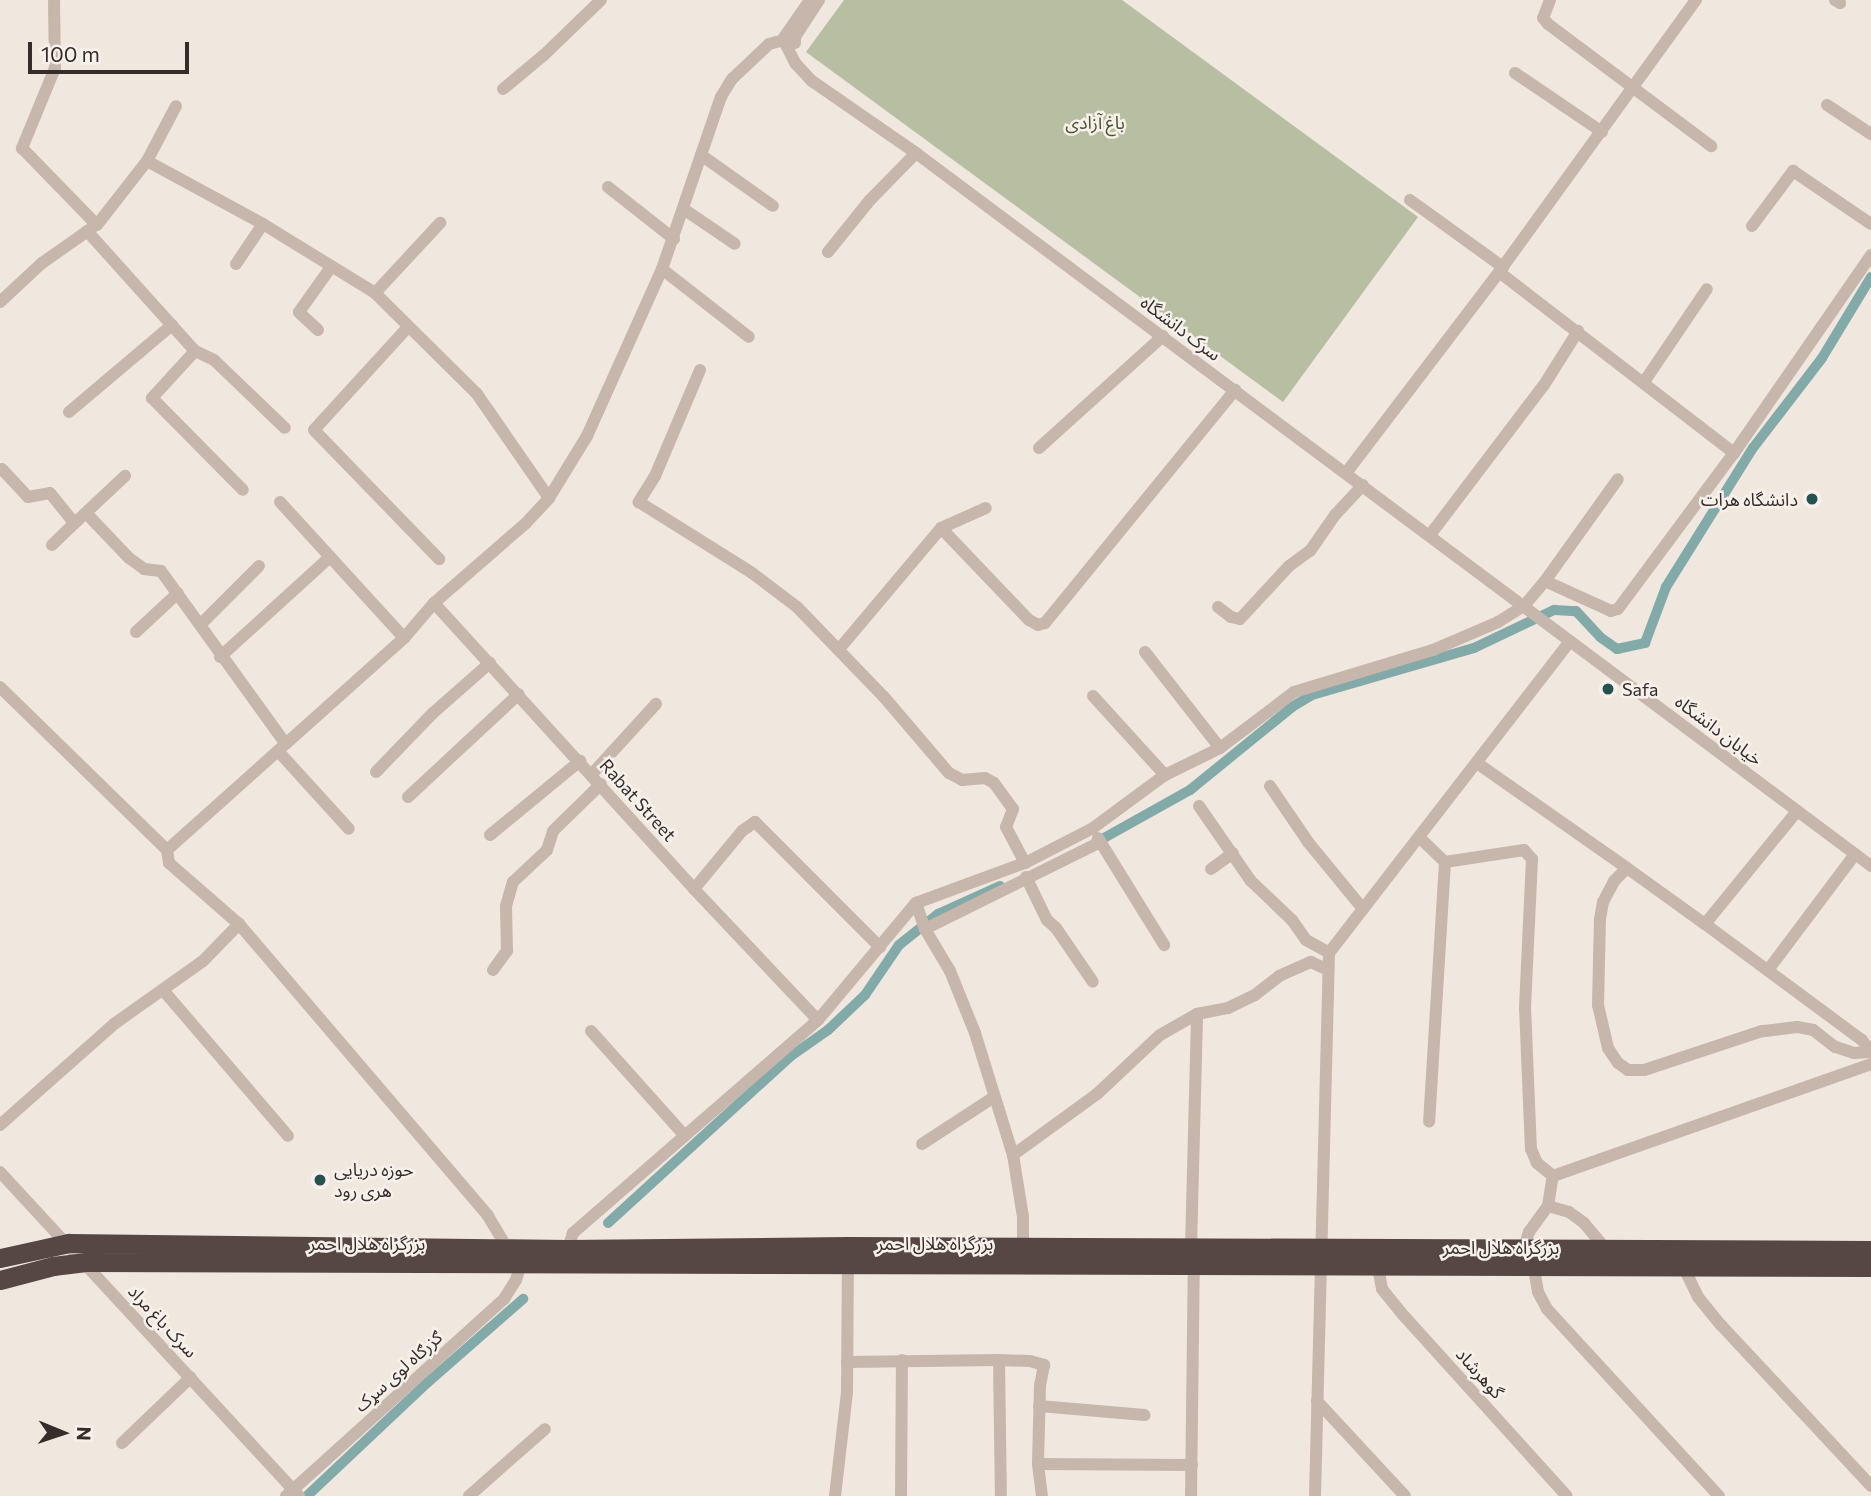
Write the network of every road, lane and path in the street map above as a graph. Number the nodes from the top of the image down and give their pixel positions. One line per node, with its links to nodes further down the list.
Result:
1 (54, 0): 27 (street)
2 (601, 0): 10 (street)
3 (810, 0): 7 (street)
4 (819, 0): 7 (street)
5 (1550, 0): 9 (street)
6 (1696, 0): 9 (street)
7 (789, 38): 16 (street, سرک دانشگاه); 17 (street)
8 (1515, 73): 13 (street)
9 (1632, 88): 13 (street); 15 (street)
10 (503, 89)
11 (1827, 104): 14 (street)
12 (176, 106): 18 (street)
13 (1602, 132): 35 (street)
14 (1871, 134)
15 (1710, 146)
16 (916, 153): 30 (street); 44 (street, سرک دانشگاه)
17 (701, 155): 21 (street); 22 (street)
18 (147, 161): 24 (street); 27 (street)
19 (608, 187): 28 (street)
20 (1410, 200): 35 (street)
21 (773, 206)
22 (685, 210): 28 (street); 29 (street)
23 (439, 223): 37 (street)
24 (263, 224): 32 (street); 33 (street)
25 (1871, 224): 26 (street)
26 (1752, 226)
27 (92, 228): 38 (street); 39 (street)
28 (674, 239): 34 (street)
29 (735, 244)
30 (828, 252)
31 (1871, 255): 52 (street)
32 (236, 264)
33 (331, 267): 37 (street); 41 (street)
34 (662, 269): 43 (street); 59 (street)
35 (1501, 269): 42 (street); 54 (street)
36 (1707, 289): 47 (street)
37 (374, 293): 40 (street)
38 (0, 302)
39 (172, 325): 45 (street); 49 (street)
40 (408, 327): 59 (street); 67 (street)
41 (318, 330)
42 (1578, 331): 47 (street); 64 (street)
43 (749, 337)
44 (1163, 337): 48 (street, سرک دانشگاه); 51 (street)
45 (195, 351): 50 (street); 58 (street)
46 (700, 370): 79 (street)
47 (1644, 382): 52 (street)
48 (1235, 390): 54 (street, سرک دانشگاه); 63 (street)
49 (69, 412)
50 (285, 428)
51 (1038, 448)
52 (1734, 453): 69 (street)
53 (2, 469): 62 (street)
54 (1346, 472): 57 (street, سرک دانشگاه)
55 (125, 476): 62 (street)
56 (1619, 479): 69 (street)
57 (1363, 485): 64 (street, سرک دانشگاه); 72 (street)
58 (243, 490)
59 (549, 498): 71 (street)
60 (280, 502): 66 (street)
61 (986, 508): 63 (street)
62 (81, 517): 65 (street); 70 (street)
63 (941, 528): 79 (street)
64 (1430, 535): 73 (street, سرک دانشگاه)
65 (51, 545)
66 (330, 557): 77 (street); 81 (street)
67 (439, 559)
68 (259, 566): 75 (street)
69 (1545, 581): 73 (street)
70 (177, 593): 75 (street); 76 (street)
71 (434, 603): 77 (street); 82 (street, Rabat Street)
72 (1218, 607)
73 (1528, 609): 74 (street, سرک دانشگاه); 88 (street)
74 (1545, 623): 78 (street, خیابان دانشگاه)
75 (201, 624): 81 (street)
76 (136, 632)
77 (404, 638): 87 (street)
78 (1570, 641): 90 (street); 97 (street, خیابان دانشگاه)
79 (840, 648): 107 (street)
80 (1145, 652): 88 (street)
81 (220, 657): 87 (street)
82 (490, 663): 84 (street, Rabat Street); 91 (street)
83 (0, 687): 103 (street)
84 (519, 694): 89 (street, Rabat Street); 95 (street)
85 (1093, 696): 92 (street)
86 (656, 704): 93 (street)
87 (282, 747): 99 (street); 103 (street)
88 (1220, 748): 92 (street)
89 (580, 761): 93 (street, Rabat Street); 100 (street)
90 (1477, 763): 101 (street); 109 (street)
91 (376, 772)
92 (1165, 775): 98 (street)
93 (596, 779): 112 (street, Rabat Street); 121 (street)
94 (1270, 786): 114 (street)
95 (408, 797)
96 (1199, 806): 104 (street)
97 (1797, 811): 105 (street, خیابان دانشگاه); 116 (street)
98 (1093, 828): 102 (street); 107 (street)
99 (349, 829)
100 (491, 835)
101 (1419, 837): 106 (street); 114 (street)
102 (1100, 842): 111 (street); 118 (street)
103 (167, 850): 115 (street)
104 (1233, 853): 110 (street); 120 (street)
105 (1855, 853): 108 (street, خیابان دانشگاه); 123 (street)
106 (1444, 862): 131 (street); 138 (street)
107 (1026, 863): 113 (street)
108 (1871, 866)
109 (1627, 868): 116 (street); 123 (street)
110 (1211, 869)
111 (1026, 877): 117 (street); 124 (street)
112 (694, 889): 119 (street); 127 (street, Rabat Street)
113 (916, 903): 117 (street); 119 (street)
114 (1363, 909): 120 (street)
115 (239, 924): 125 (street); 142 (street)
116 (1705, 924): 123 (street)
117 (925, 929): 130 (street)
118 (1164, 945)
119 (880, 947): 127 (street)
120 (1329, 953): 122 (street)
121 (494, 970)
122 (1328, 970): 126 (street); 150 (street)
123 (1768, 971)
124 (1093, 982)
125 (163, 990): 132 (street); 134 (street)
126 (1197, 1014): 136 (street); 148 (street)
127 (818, 1020): 133 (street)
128 (591, 1031): 133 (street)
129 (1871, 1064): 138 (street)
130 (994, 1097): 135 (street); 136 (street)
131 (1429, 1122)
132 (0, 1125)
133 (684, 1135): 143 (street)
134 (288, 1136)
135 (922, 1144)
136 (1013, 1155): 141 (street)
137 (0, 1172): 140 (street, سرک باغ مراد)
138 (1553, 1176): 139 (street)
139 (1548, 1206): 144 (street); 145 (street)
140 (69, 1244): 142 (highway, بزرگراه هلال احمر); 149 (highway, بزرگراه هلال احمر); 151 (street, سرک باغ مراد)
141 (1023, 1246): 147 (highway, بزرگراه هلال احمر); 148 (highway, بزرگراه هلال احمر)
142 (507, 1248): 143 (highway, بزرگراه هلال احمر)
143 (568, 1249): 147 (highway, بزرگراه هلال احمر)
144 (1524, 1250): 145 (highway, بزرگراه هلال احمر); 150 (highway, بزرگراه هلال احمر)
145 (1607, 1250): 146 (highway, بزرگراه هلال احمر)
146 (1871, 1250)
147 (848, 1255): 148 (highway, بزرگراه هلال احمر); 152 (highway, بزرگراه هلال احمر); 160 (street)
148 (1192, 1257): 150 (highway, بزرگراه هلال احمر); 168 (street)
149 (0, 1258)
150 (1320, 1259): 155 (highway, بزرگراه هلال احمر); 162 (street)
151 (86, 1262): 152 (highway, بزرگراه هلال احمر); 157 (highway, بزرگراه هلال احمر); 161 (street, سرک باغ مراد)
152 (521, 1264): 170 (street, ګزرګاه لوی سړک)
153 (1683, 1266): 154 (highway, بزرگراه هلال احمر); 156 (highway, بزرگراه هلال احمر); 169 (street)
154 (1871, 1267)
155 (1377, 1268): 156 (highway, بزرگراه هلال احمر); 179 (street, گوهرشاد)
156 (1534, 1269): 180 (street)
157 (0, 1280)
158 (902, 1360): 159 (street); 160 (street); 173 (street)
159 (999, 1360): 163 (street); 174 (street)
160 (847, 1362): 172 (street)
161 (191, 1377): 166 (street); 170 (street, سرک باغ مراد)
162 (1317, 1401): 177 (street); 178 (street)
163 (1040, 1406): 164 (street); 167 (street)
164 (1145, 1415)
165 (545, 1429): 171 (street)
166 (122, 1443)
167 (1038, 1464): 168 (street); 175 (street)
168 (1192, 1465): 176 (street)
169 (1871, 1486)
170 (295, 1494)
171 (469, 1496)
172 (835, 1496)
173 (901, 1496)
174 (1001, 1496)
175 (1042, 1496)
176 (1191, 1496)
177 (1315, 1496)
178 (1405, 1496)
179 (1567, 1496)
180 (1719, 1496)

